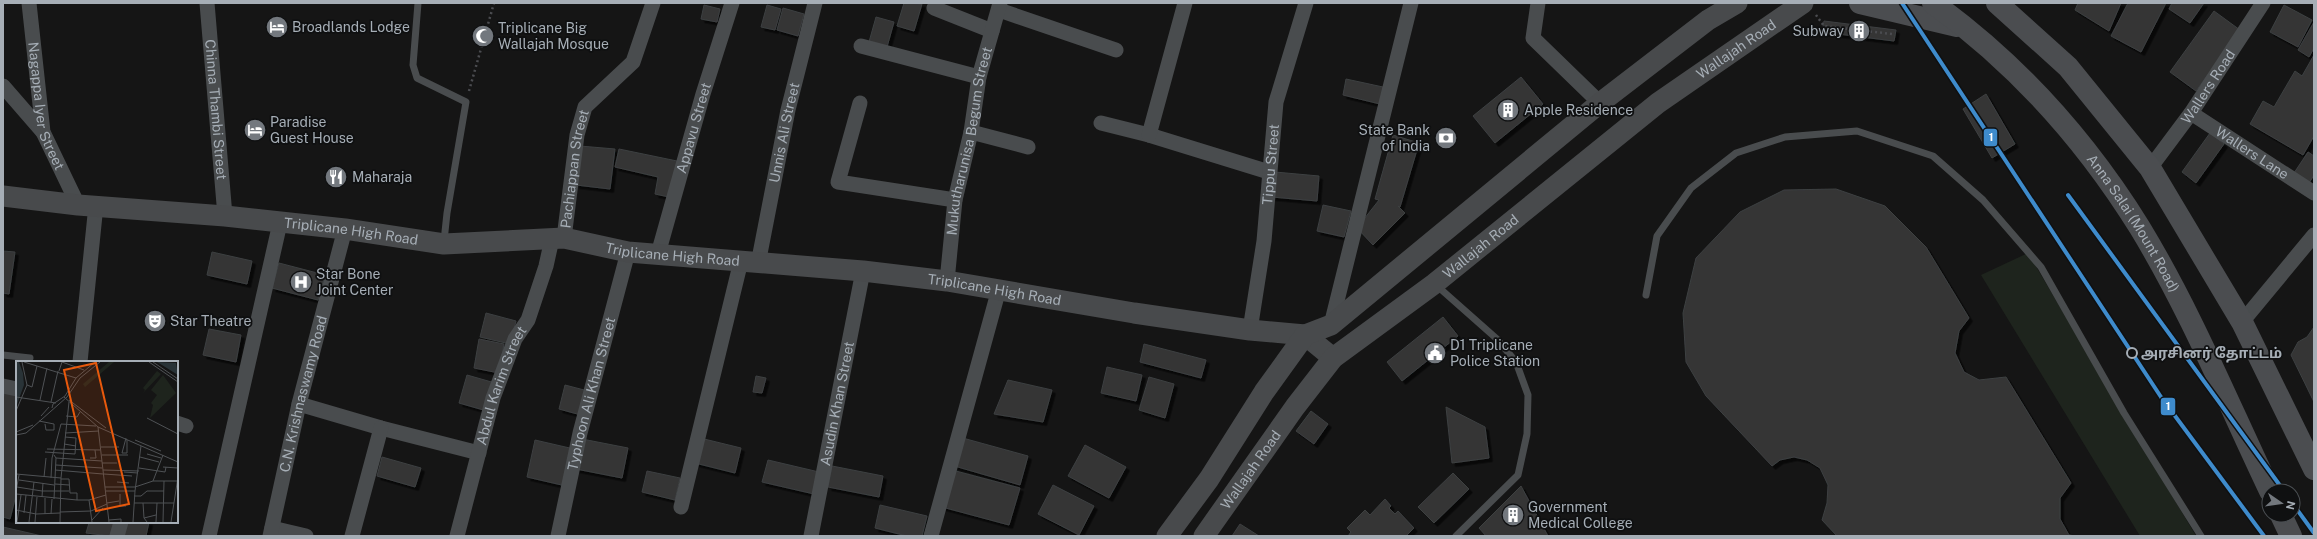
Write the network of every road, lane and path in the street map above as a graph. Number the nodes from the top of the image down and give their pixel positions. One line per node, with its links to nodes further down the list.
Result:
1 (29, 3): 34 (street, Nagappa Iyer Street)
2 (208, 3): 44 (street, Chinna Thambi Street)
3 (418, 3): 29 (lane)
4 (494, 3): 29 (path)
5 (653, 3): 48 (street, Pachiappan Street)
6 (732, 3): 51 (street, Appavu Street)
7 (815, 3): 52 (street, Unnis Ali Street)
8 (1185, 3): 36 (street)
9 (1306, 3): 39 (street, Tippu Street)
10 (1411, 3): 59 (street)
11 (1538, 3): 31 (street)
12 (1719, 3): 21 (lane)
13 (1737, 3): 21 (main road)
14 (1860, 3): 22 (main road)
15 (1933, 3): 22 (main road, Anna Salai (Mount Road))
16 (1997, 3): 38 (main road)
17 (2263, 3): 32 (street, Wallers Road)
18 (999, 6): 23 (street, Mukutharunisa Begum Street); 26 (street)
19 (1807, 6): 24 (path); 55 (main road, Wallajah Road)
20 (934, 8): 23 (street)
21 (1708, 20): 31 (main road)
22 (1968, 28): 72 (main road, Anna Salai (Mount Road))
23 (992, 31): 27 (street, Mukutharunisa Begum Street)
24 (1892, 34)
25 (861, 46): 27 (street)
26 (1116, 50)
27 (979, 77): 35 (street, Mukutharunisa Begum Street)
28 (3, 86): 34 (street)
29 (466, 102): 49 (lane)
30 (860, 103): 42 (street)
31 (1600, 103): 59 (main road)
32 (2191, 113): 38 (street, Wallers Road); 40 (street, Wallers Lane)
33 (1101, 124): 36 (street)
34 (43, 132): 43 (street, Nagappa Iyer Street)
35 (971, 132): 37 (street); 42 (street, Mukutharunisa Begum Street)
36 (1149, 135): 39 (street)
37 (1028, 146)
38 (2150, 168): 58 (main road)
39 (1270, 172): 60 (street, Tippu Street)
40 (2314, 193)
41 (3, 196): 43 (main road, Triplicane High Road)
42 (954, 200): 54 (street, Mukutharunisa Begum Street)
43 (87, 205): 44 (main road, Triplicane High Road); 65 (street)
44 (225, 216): 45 (main road, Triplicane High Road)
45 (280, 223): 46 (main road, Triplicane High Road); 78 (street)
46 (345, 229): 49 (main road, Triplicane High Road); 68 (street, C.N. Krishnaswamy Road)
47 (2314, 235): 58 (street)
48 (558, 239): 49 (main road, Triplicane High Road); 50 (main road, Triplicane High Road); 70 (street, Abdul Karim Street)
49 (444, 244)
50 (628, 252): 51 (main road, Triplicane High Road); 82 (street, Typhoon Ali Khan Street)
51 (658, 254): 52 (main road, Triplicane High Road)
52 (750, 263): 53 (main road, Triplicane High Road); 73 (street, Unnis Ali Street)
53 (863, 271): 54 (main road, Triplicane High Road); 83 (street, Asudin Khan Street)
54 (947, 281): 56 (main road, Triplicane High Road)
55 (1434, 284): 64 (main road, Wallajah Road); 87 (lane)
56 (999, 289): 60 (main road, Triplicane High Road); 84 (street)
57 (1646, 295): 88 (lane)
58 (2242, 322): 71 (main road)
59 (1331, 325): 61 (main road)
60 (1250, 330): 61 (main road, Triplicane High Road)
61 (1305, 335): 64 (main road); 85 (main road, Wallajah Road)
62 (3, 356): 63 (lane)
63 (30, 358)
64 (1333, 358): 86 (main road, Wallajah Road)
65 (80, 361)
66 (3, 386): 67 (street)
67 (16, 389)
68 (300, 404): 69 (street); 76 (street, C.N. Krishnaswamy Road)
69 (381, 428): 70 (street); 80 (street)
70 (479, 453): 81 (street, Abdul Karim Street)
71 (2314, 469)
72 (2266, 483)
73 (680, 507)
74 (121, 523): 77 (street)
75 (2285, 523): 89 (main road)
76 (271, 532): 79 (street)
77 (117, 536)
78 (209, 536)
79 (306, 536)
80 (352, 536)
81 (457, 536)
82 (558, 536)
83 (811, 536)
84 (931, 536)
85 (1167, 536)
86 (1204, 536)
87 (1456, 536)
88 (2201, 536)
89 (2291, 536)

